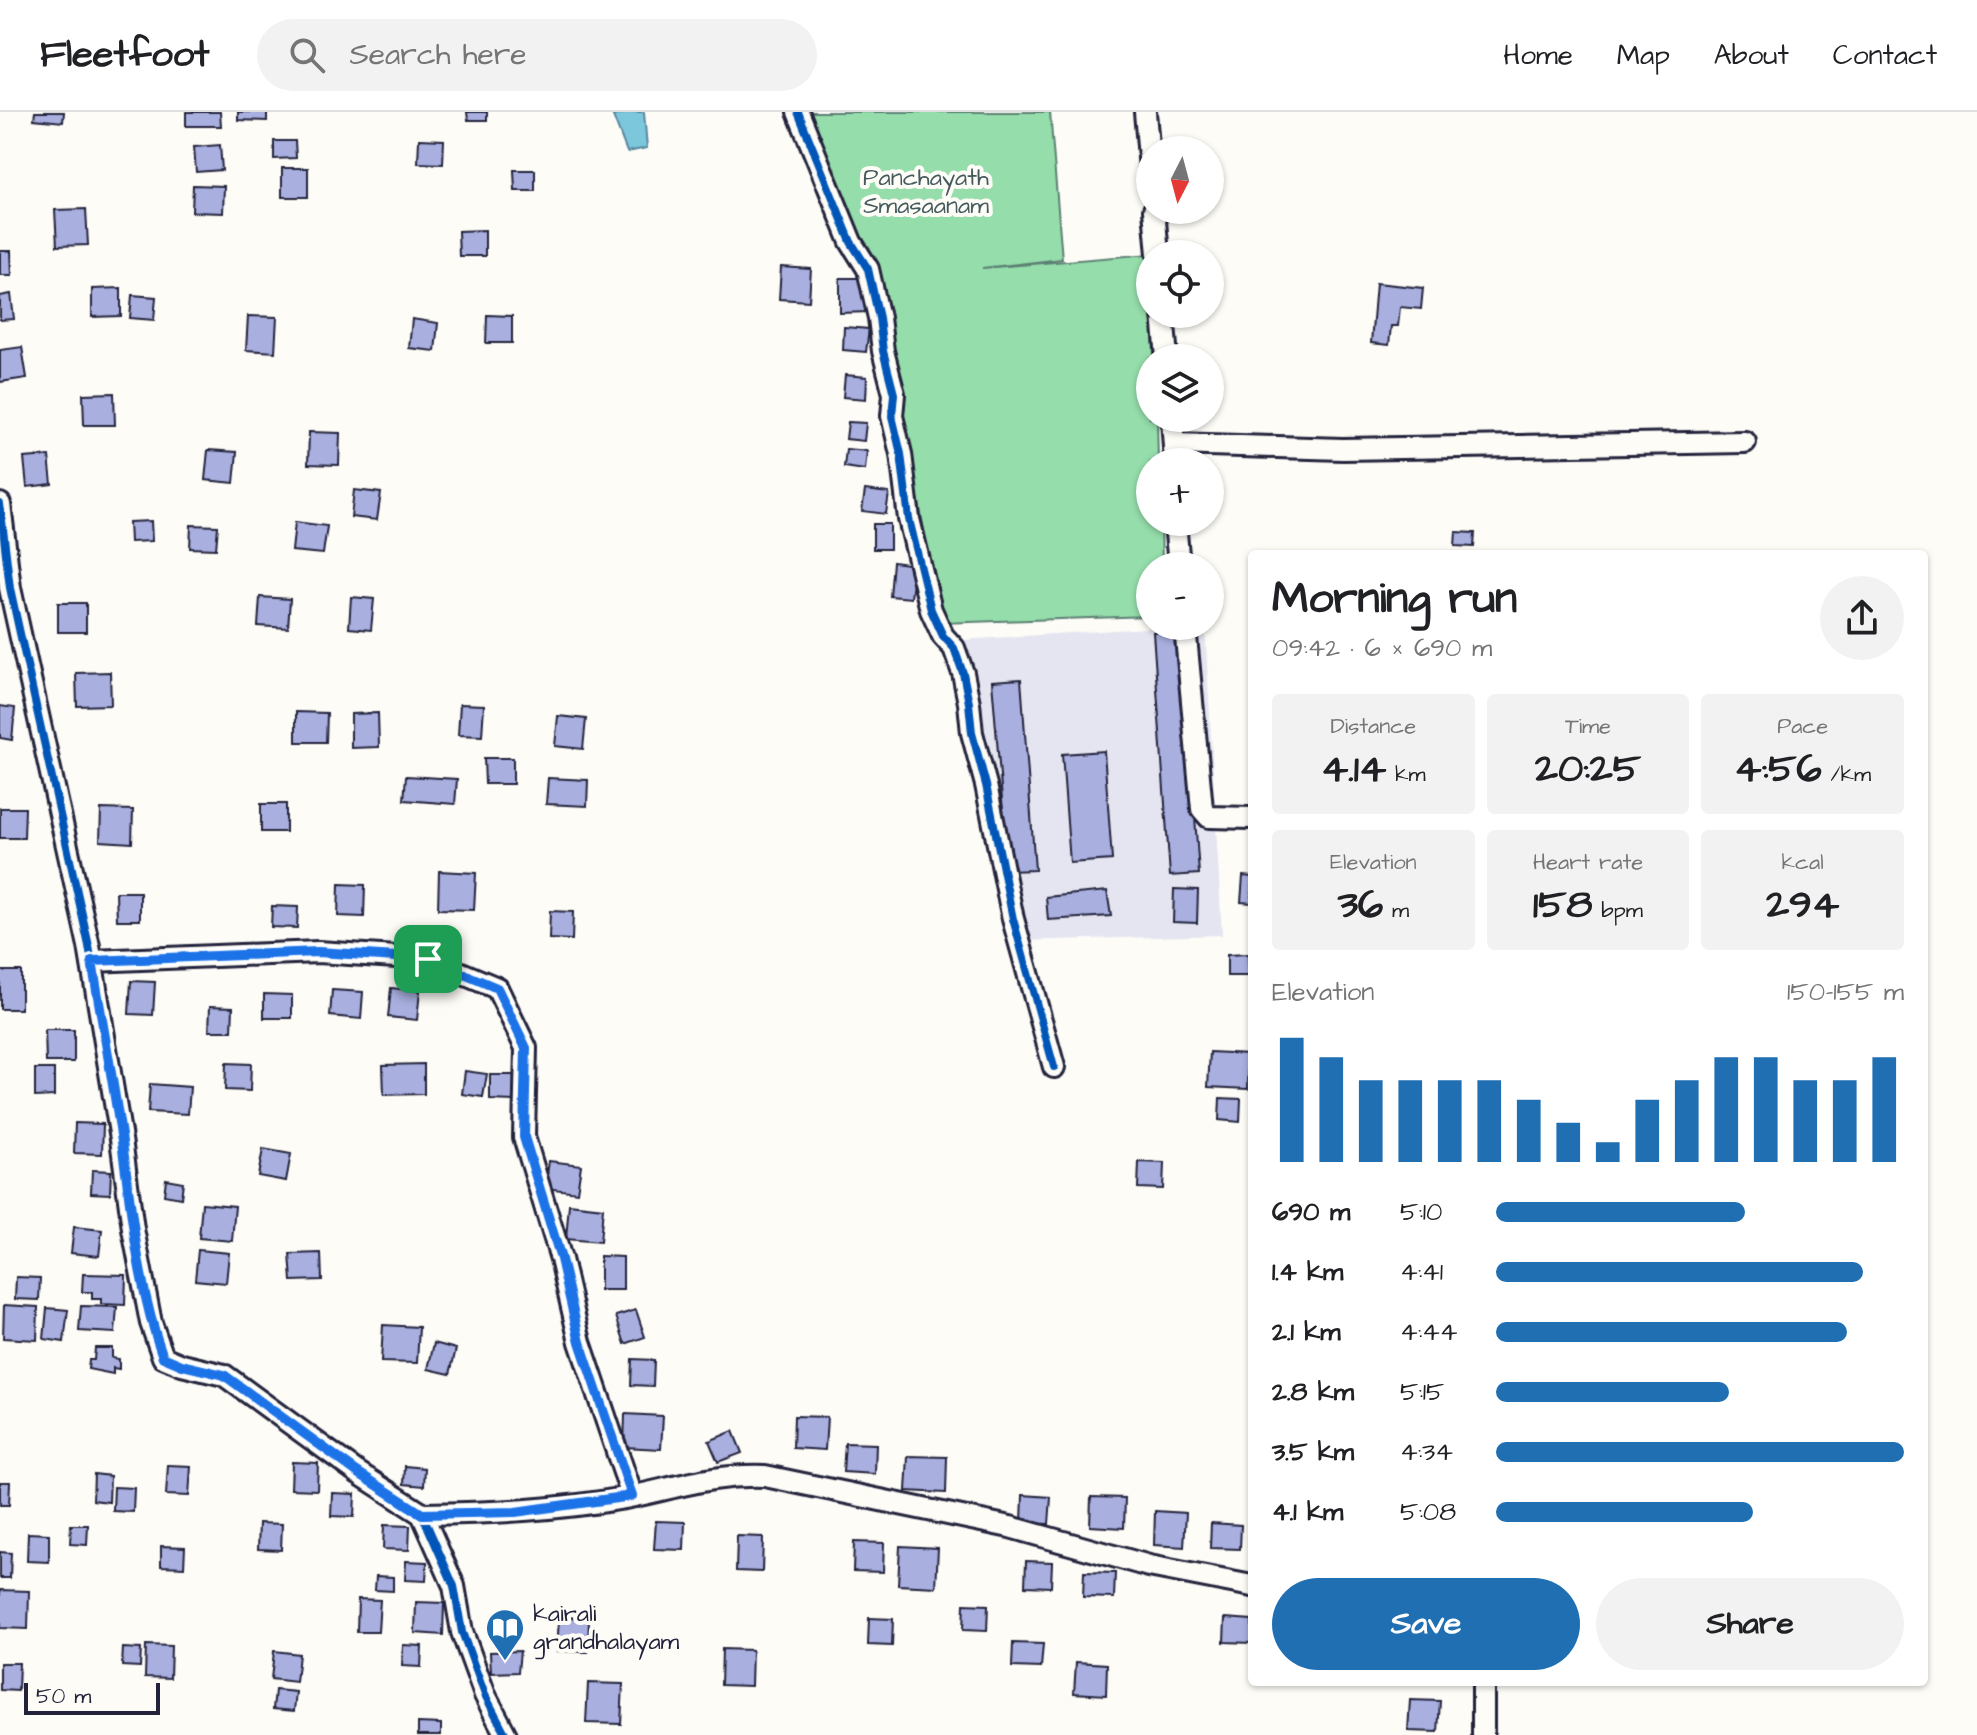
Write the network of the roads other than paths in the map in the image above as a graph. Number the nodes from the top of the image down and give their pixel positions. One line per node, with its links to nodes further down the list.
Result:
1 (798, 112): 10 (street)
2 (1145, 112): 3 (street)
3 (1147, 136)
4 (1745, 442): 5 (street)
5 (1224, 452)
6 (0, 504): 9 (street)
7 (1186, 640): 8 (street)
8 (1248, 818)
9 (92, 961): 11 (street); 12 (street)
10 (1054, 1067)
11 (632, 1496): 12 (street); 13 (street)
12 (422, 1514): 15 (street)
13 (1248, 1585)
14 (1483, 1686): 16 (street)
15 (506, 1735)
16 (1483, 1735)

